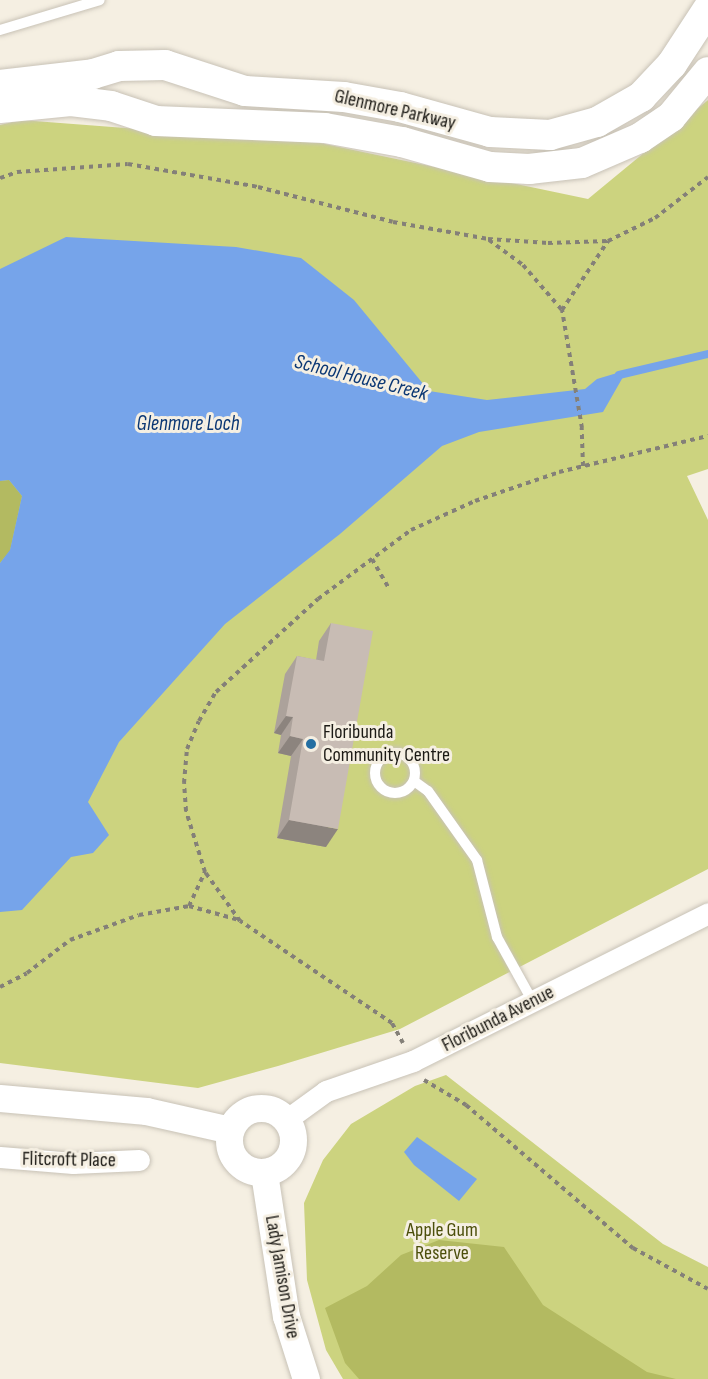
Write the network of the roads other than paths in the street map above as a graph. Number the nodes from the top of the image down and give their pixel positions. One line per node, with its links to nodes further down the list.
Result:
1 (100, 0): 3 (lane)
2 (708, 9): 5 (main road, Glenmore Parkway)
3 (0, 30)
4 (708, 72): 6 (main road, Glenmore Parkway)
5 (0, 85)
6 (0, 108)
7 (414, 781): 9 (lane)
8 (708, 913): 9 (street, Floribunda Avenue)
9 (533, 1002): 11 (street, Floribunda Avenue)
10 (0, 1098): 12 (street)
11 (286, 1120): 12 (street); 15 (street)
12 (230, 1130): 15 (street)
13 (0, 1157): 14 (street, Flitcroft Place)
14 (139, 1160)
15 (264, 1173): 16 (street, Lady Jamison Drive)
16 (306, 1379)

